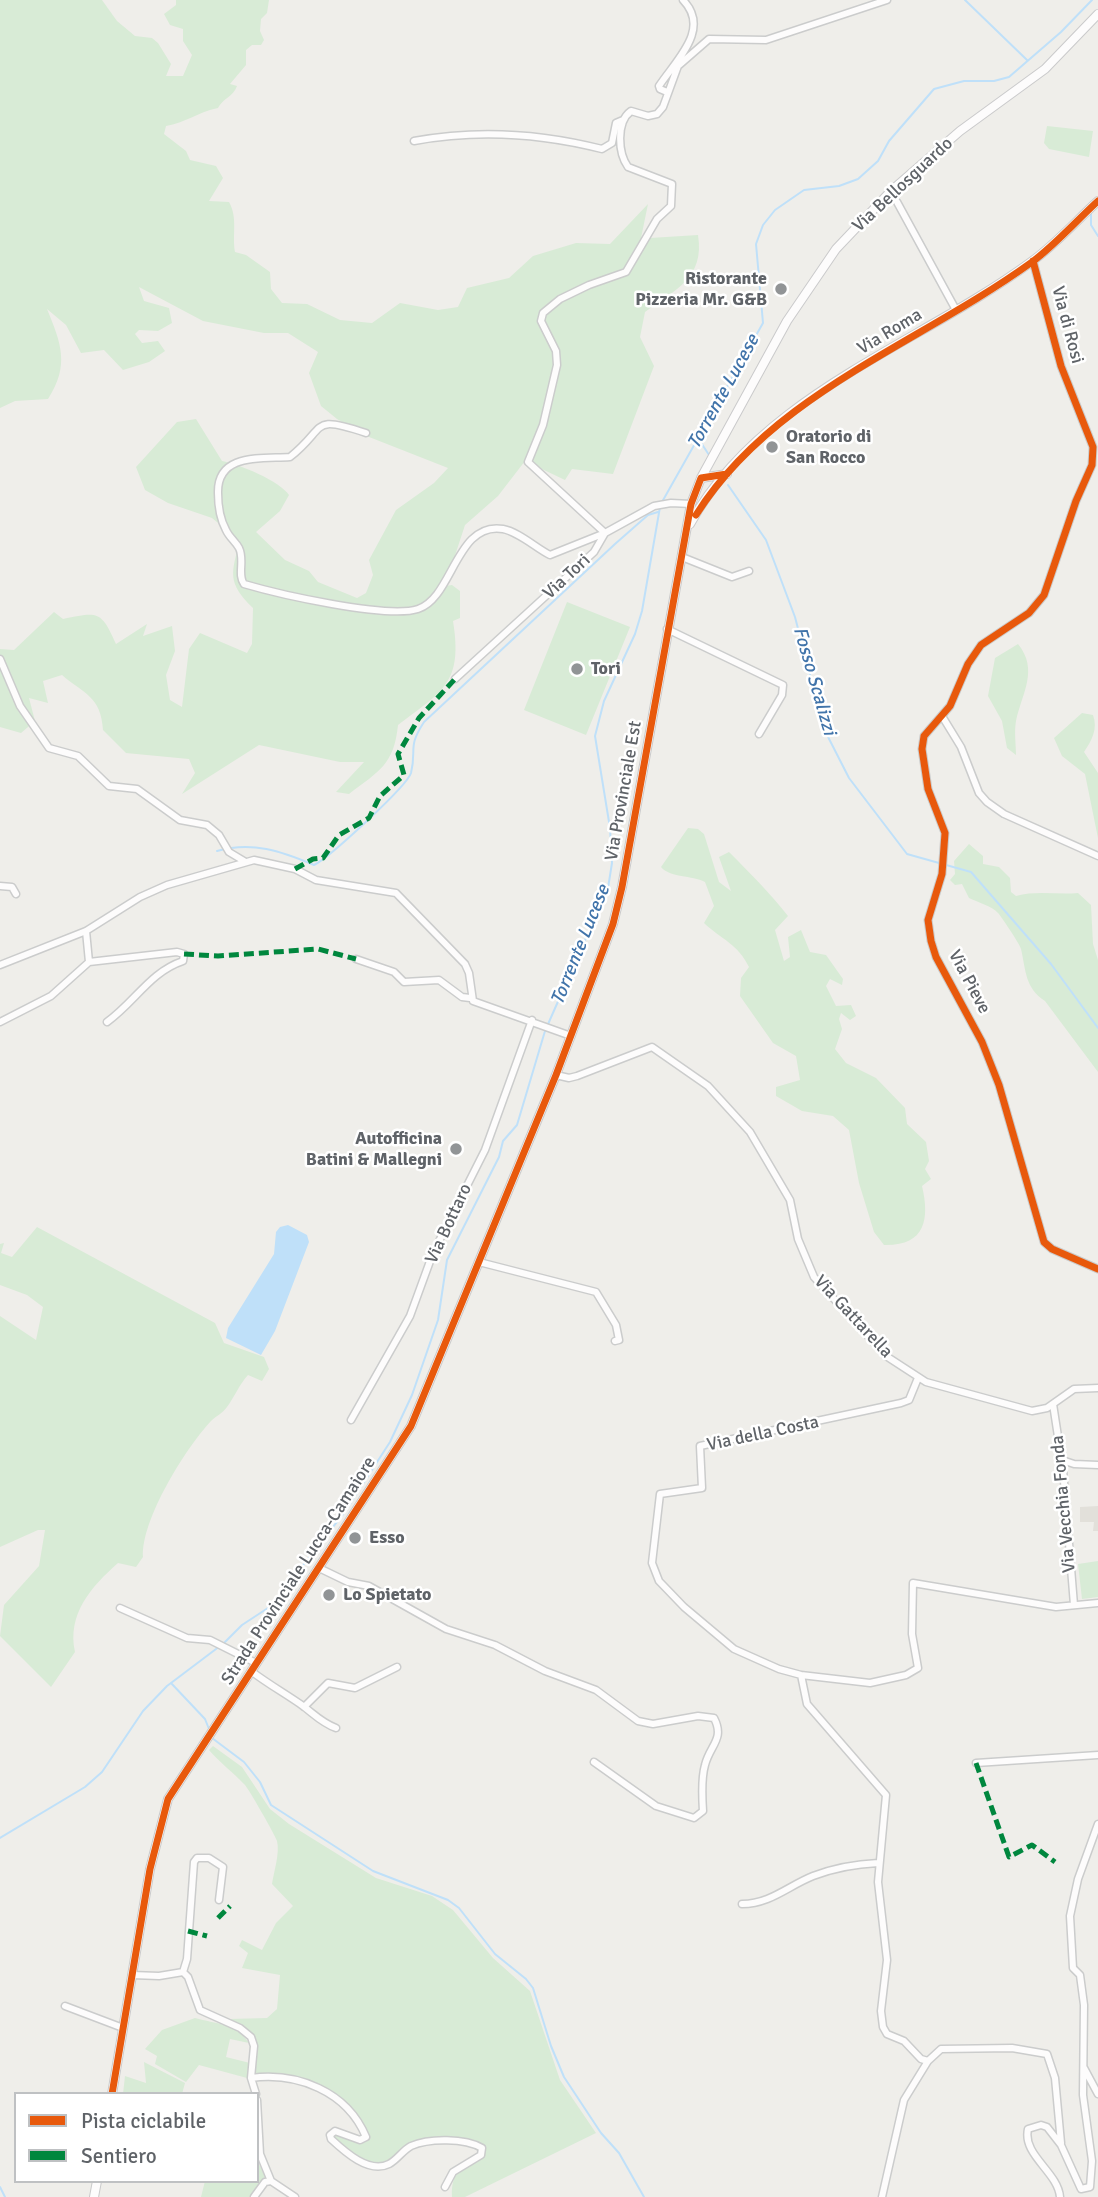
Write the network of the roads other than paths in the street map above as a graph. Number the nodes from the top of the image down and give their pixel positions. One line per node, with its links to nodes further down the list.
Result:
1 (683, 0): 4 (street)
2 (887, 0): 4 (street)
3 (1098, 14): 14 (main road, Via Bellosguardo)
4 (667, 92): 5 (street)
5 (623, 120): 6 (street); 21 (street)
6 (414, 141)
7 (1098, 201): 9 (main road, Via Roma)
8 (897, 202): 10 (street)
9 (1033, 261): 10 (main road, Via Roma); 13 (street, Via di Rosi)
10 (956, 310): 15 (main road, Via Roma)
11 (366, 433): 21 (street)
12 (1098, 435): 13 (street)
13 (1090, 436): 27 (street, Via Pieve)
14 (711, 461): 15 (main road); 16 (main road, Via Bellosguardo)
15 (722, 475): 16 (main road); 17 (main road, Via Roma)
16 (700, 482): 17 (main road); 19 (main road, Via Bellosguardo)
17 (717, 485): 18 (main road, Via Roma)
18 (707, 498): 19 (main road); 20 (main road, Via Roma)
19 (691, 504): 20 (main road, Via Provinciale Est); 21 (street, Via Tori)
20 (687, 530): 22 (main road, Via Provinciale Est)
21 (605, 533): 26 (street, Via Tori)
22 (682, 557): 23 (street); 24 (main road, Via Provinciale Est)
23 (749, 571)
24 (667, 629): 28 (street); 41 (main road, Via Provinciale Est)
25 (0, 659): 30 (street)
26 (455, 680)
27 (942, 716): 29 (street); 44 (street, Via Pieve)
28 (759, 734)
29 (1098, 856)
30 (244, 861): 33 (street); 37 (street)
31 (0, 886): 32 (street)
32 (16, 894)
33 (86, 931): 35 (street); 36 (street)
34 (356, 959): 37 (street)
35 (89, 962): 39 (street); 40 (street)
36 (0, 965)
37 (470, 998): 38 (street)
38 (534, 1021): 41 (street); 49 (street, Via Bottaro)
39 (0, 1022)
40 (107, 1022)
41 (570, 1035): 42 (main road, Via Provinciale Est)
42 (556, 1075): 43 (main road, Strada Provinciale Lucca-Camaiore); 46 (street, Via Gattarella)
43 (479, 1262): 45 (street); 52 (main road, Strada Provinciale Lucca-Camaiore)
44 (1098, 1269)
45 (615, 1341)
46 (918, 1378): 48 (street, Via Gattarella); 58 (street, Via della Costa)
47 (1098, 1388): 48 (street, Via Gattarella)
48 (1053, 1405): 50 (street, Via Vecchia Fonda)
49 (351, 1420)
50 (1062, 1460): 51 (street); 54 (street, Via Vecchia Fonda)
51 (1098, 1465)
52 (320, 1568): 56 (main road, Strada Provinciale Lucca-Camaiore); 62 (street)
53 (1098, 1603): 54 (street, Via della Costa)
54 (1074, 1605): 58 (street, Via della Costa)
55 (120, 1608): 56 (street)
56 (254, 1667): 59 (street); 69 (main road, Strada Provinciale Lucca-Camaiore)
57 (397, 1667): 59 (street)
58 (801, 1675): 65 (street)
59 (304, 1707): 60 (street)
60 (336, 1728)
61 (1098, 1755): 63 (street)
62 (594, 1762)
63 (976, 1763)
64 (1098, 1825): 73 (street)
65 (878, 1863): 67 (street); 72 (street)
66 (219, 1900): 68 (street)
67 (742, 1904)
68 (183, 1972): 69 (street); 74 (street)
69 (132, 1975): 71 (main road, Strada Provinciale Lucca-Camaiore)
70 (65, 2006): 71 (street)
71 (123, 2028): 75 (main road, Strada Provinciale Lucca-Camaiore)
72 (928, 2061): 78 (street); 84 (street)
73 (1083, 2067): 77 (street); 78 (street)
74 (251, 2078): 76 (street); 81 (street)
75 (112, 2092)
76 (255, 2092)
77 (1098, 2094)
78 (1061, 2145): 85 (street)
79 (259, 2151): 80 (street)
80 (271, 2181): 82 (street); 83 (street)
81 (445, 2187)
82 (254, 2197)
83 (295, 2197)
84 (882, 2197)
85 (1060, 2197)

